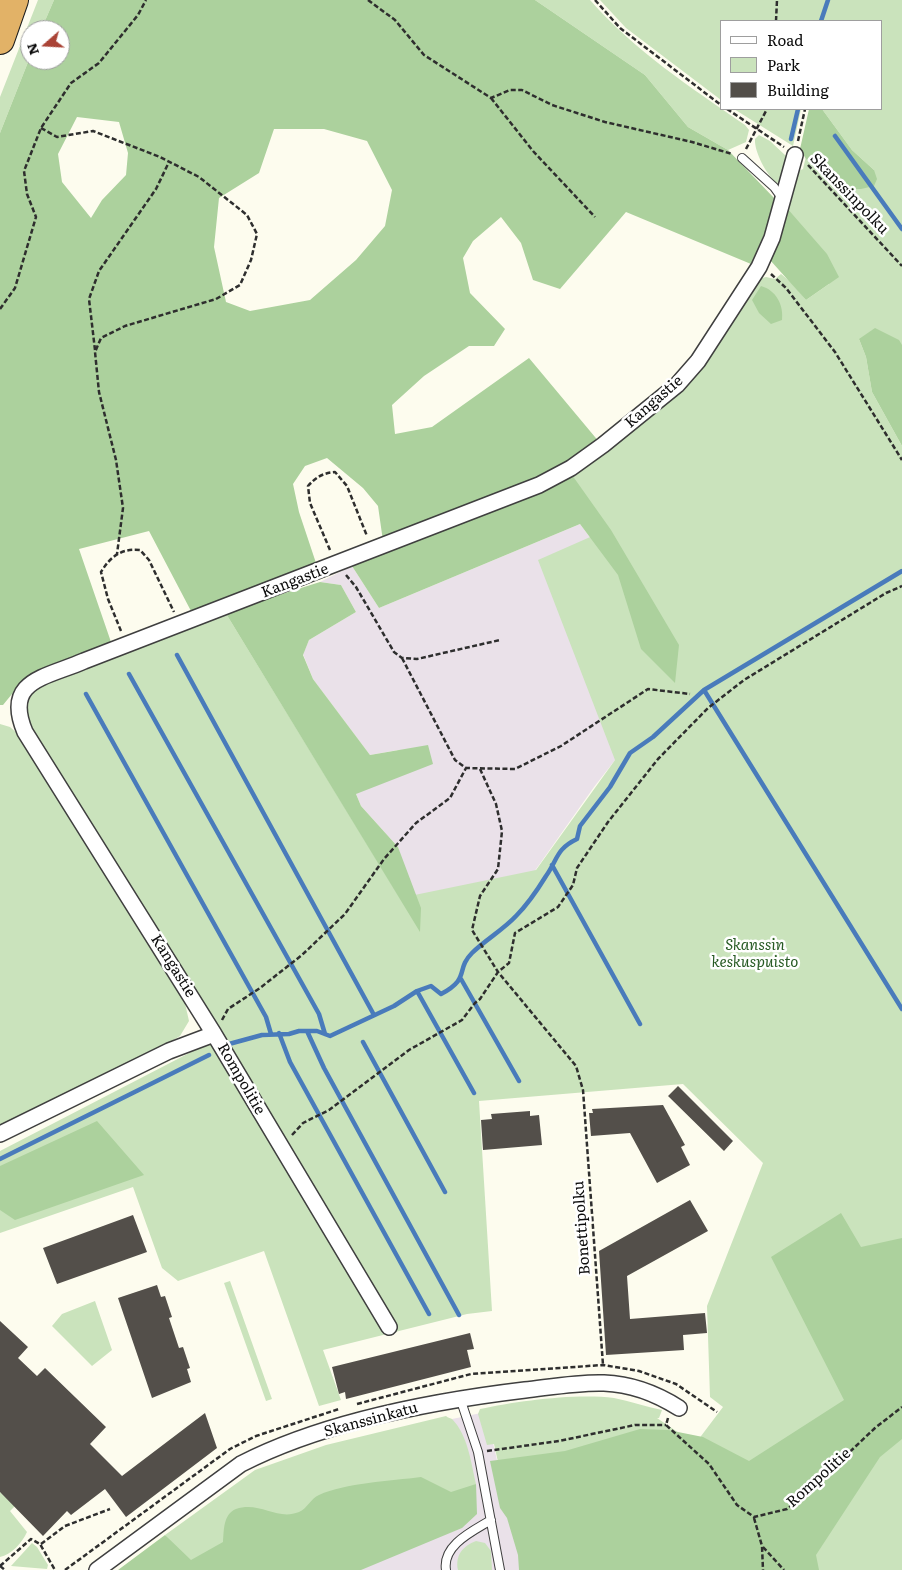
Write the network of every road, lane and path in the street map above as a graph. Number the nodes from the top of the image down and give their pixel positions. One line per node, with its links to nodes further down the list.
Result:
1 (14, 0): 7 (highway)
2 (146, 0): 13 (path)
3 (368, 0): 8 (path)
4 (595, 0): 9 (path)
5 (778, 0): 6 (path)
6 (776, 20)
7 (0, 40)
8 (490, 98): 16 (path); 19 (path)
9 (720, 103)
10 (729, 110): 14 (path, Skanssinpolku)
11 (766, 110): 14 (path)
12 (805, 110): 15 (path)
13 (41, 128): 17 (path); 22 (path)
14 (756, 128): 15 (path, Skanssinpolku); 16 (path)
15 (795, 155): 18 (street, Kangastie); 20 (path, Skanssinpolku)
16 (742, 158): 18 (lane)
17 (170, 162): 23 (path); 23 (path)
18 (782, 198): 21 (street, Kangastie)
19 (596, 217)
20 (902, 266)
21 (759, 267): 24 (path); 25 (street, Kangastie)
22 (0, 310)
23 (95, 352): 26 (path)
24 (902, 460)
25 (373, 551): 27 (street, Kangastie); 27 (path)
26 (117, 554): 29 (path); 31 (path)
27 (336, 565): 29 (street, Kangastie); 32 (path)
28 (902, 586): 36 (path)
29 (180, 624): 31 (street, Kangastie)
30 (500, 640): 32 (path)
31 (127, 645): 37 (street, Kangastie)
32 (402, 658): 34 (path)
33 (690, 694): 35 (path)
34 (466, 768): 35 (path); 37 (path)
35 (480, 768): 36 (path, Bonettipolku)
36 (498, 972): 39 (path); 41 (path, Bonettipolku)
37 (214, 1034): 38 (street, Rompolitie); 39 (street, Rompolitie)
38 (0, 1134)
39 (280, 1148): 40 (street, Rompolitie)
40 (389, 1327)
41 (603, 1365)
42 (460, 1398): 44 (street, Skanssinkatu); 46 (lane); 55 (street, Skanssinkatu)
43 (902, 1407): 48 (path, Rompolitie)
44 (679, 1408): 45 (path)
45 (666, 1425): 46 (path); 48 (path)
46 (478, 1452): 49 (lane)
47 (110, 1508): 50 (path)
48 (754, 1517): 51 (path)
49 (491, 1520): 56 (lane); 57 (lane)
50 (40, 1544): 52 (path); 54 (path)
51 (762, 1546): 58 (path); 59 (path)
52 (0, 1566): 53 (path)
53 (4, 1570)
54 (54, 1570)
55 (97, 1570)
56 (446, 1570)
57 (500, 1570)
58 (763, 1570)
59 (784, 1570)

